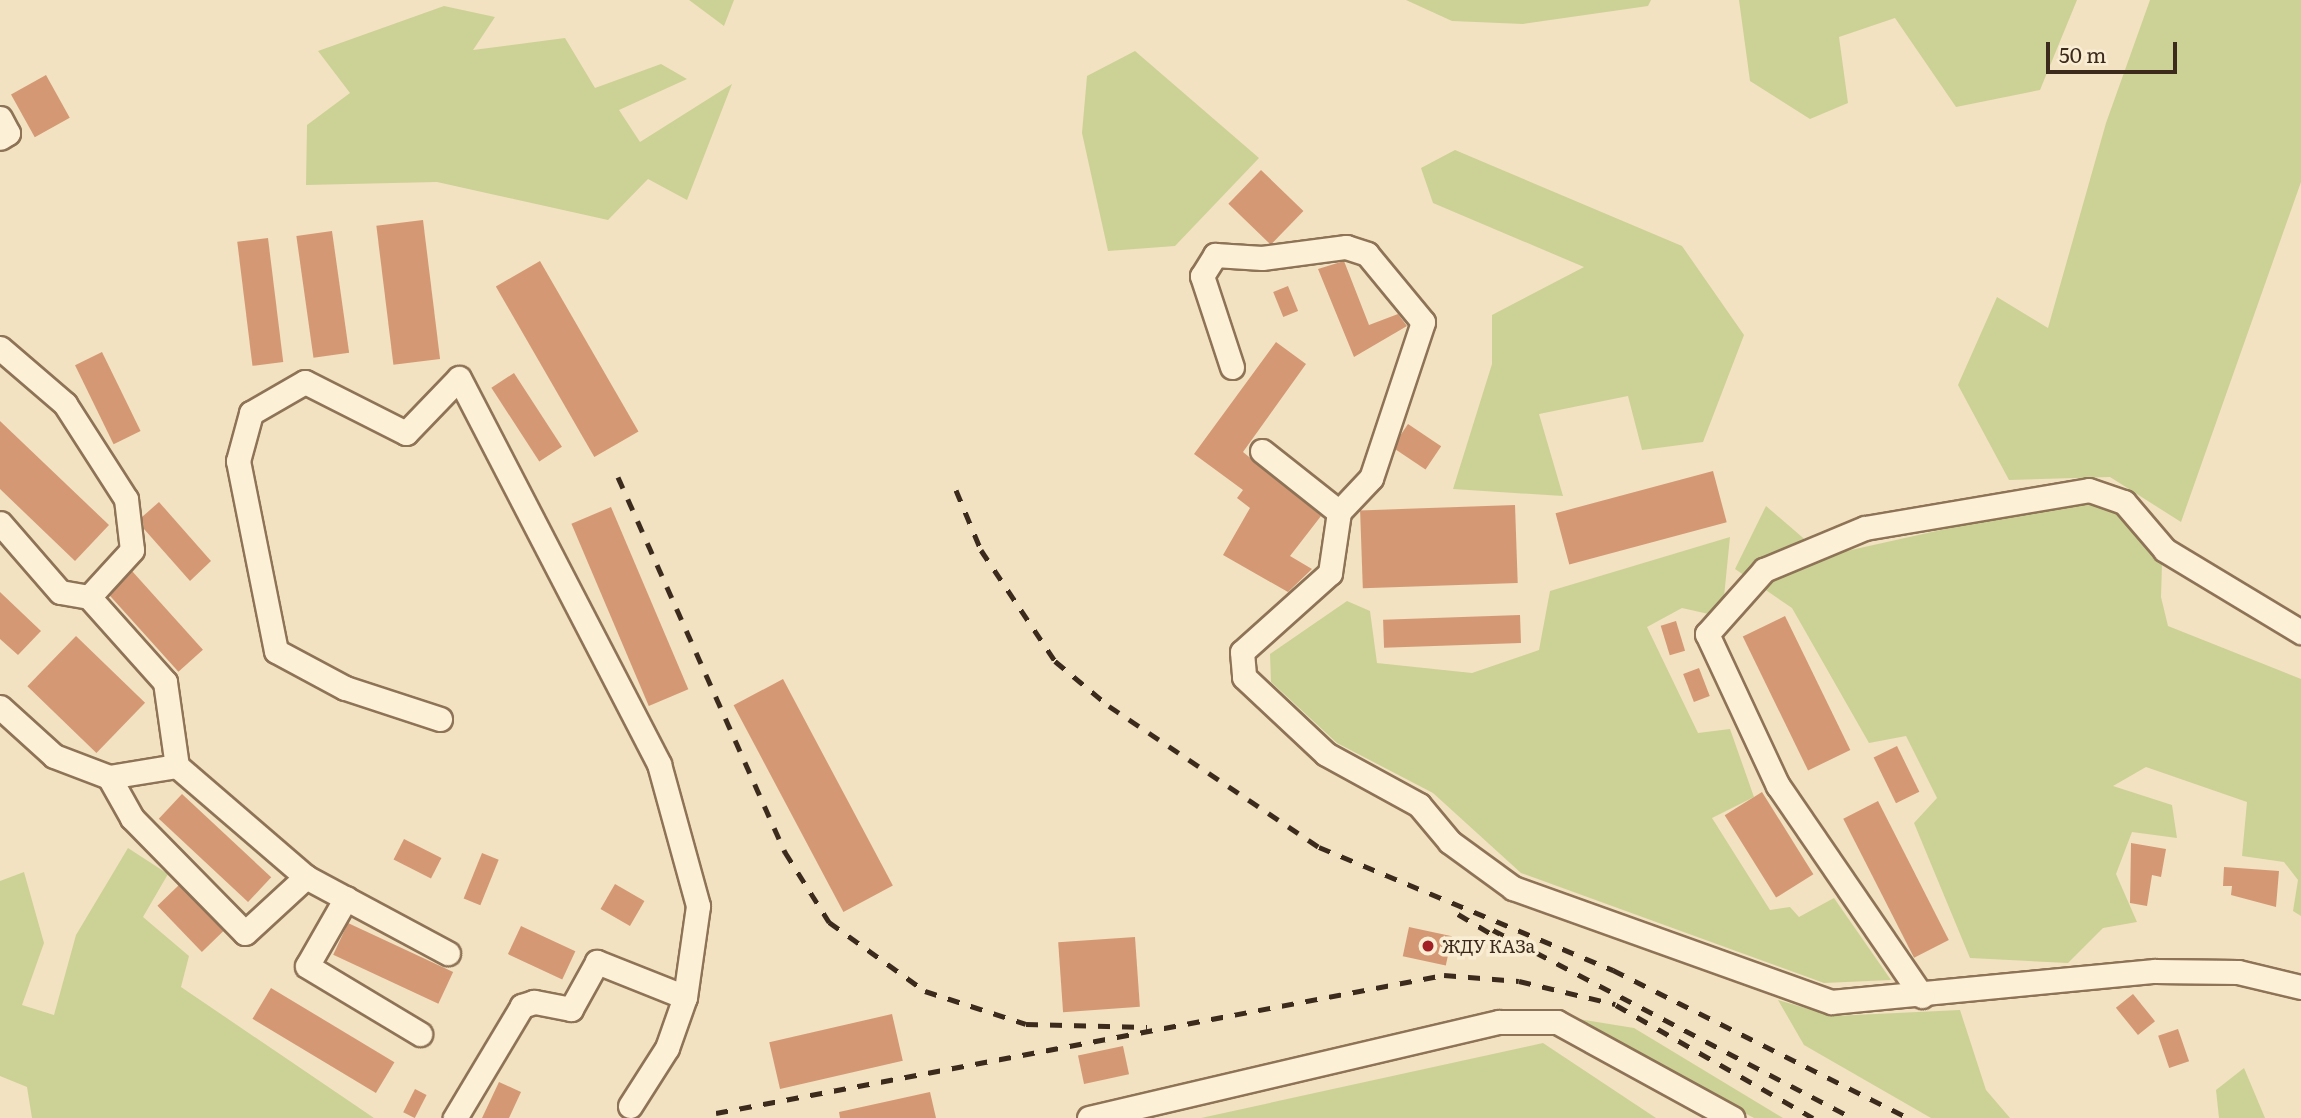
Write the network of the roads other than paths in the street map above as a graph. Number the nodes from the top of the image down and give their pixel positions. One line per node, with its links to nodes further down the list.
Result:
1 (0, 118): 2 (lane)
2 (0, 138)
3 (0, 348): 8 (lane)
4 (1232, 367): 6 (lane)
5 (1262, 451): 6 (lane)
6 (1339, 512): 18 (lane)
7 (0, 523): 8 (lane)
8 (89, 597): 12 (lane)
9 (2301, 632): 18 (lane)
10 (0, 707): 13 (lane)
11 (440, 719): 19 (lane)
12 (177, 766): 13 (lane); 14 (lane)
13 (109, 777): 14 (lane)
14 (306, 877): 15 (lane)
15 (346, 898): 16 (lane); 20 (lane)
16 (448, 953)
17 (2301, 987): 18 (lane)
18 (1922, 996)
19 (685, 997): 21 (lane); 22 (lane)
20 (420, 1034)
21 (630, 1106)
22 (455, 1118)
23 (1089, 1118): 24 (lane)
24 (1732, 1118)

